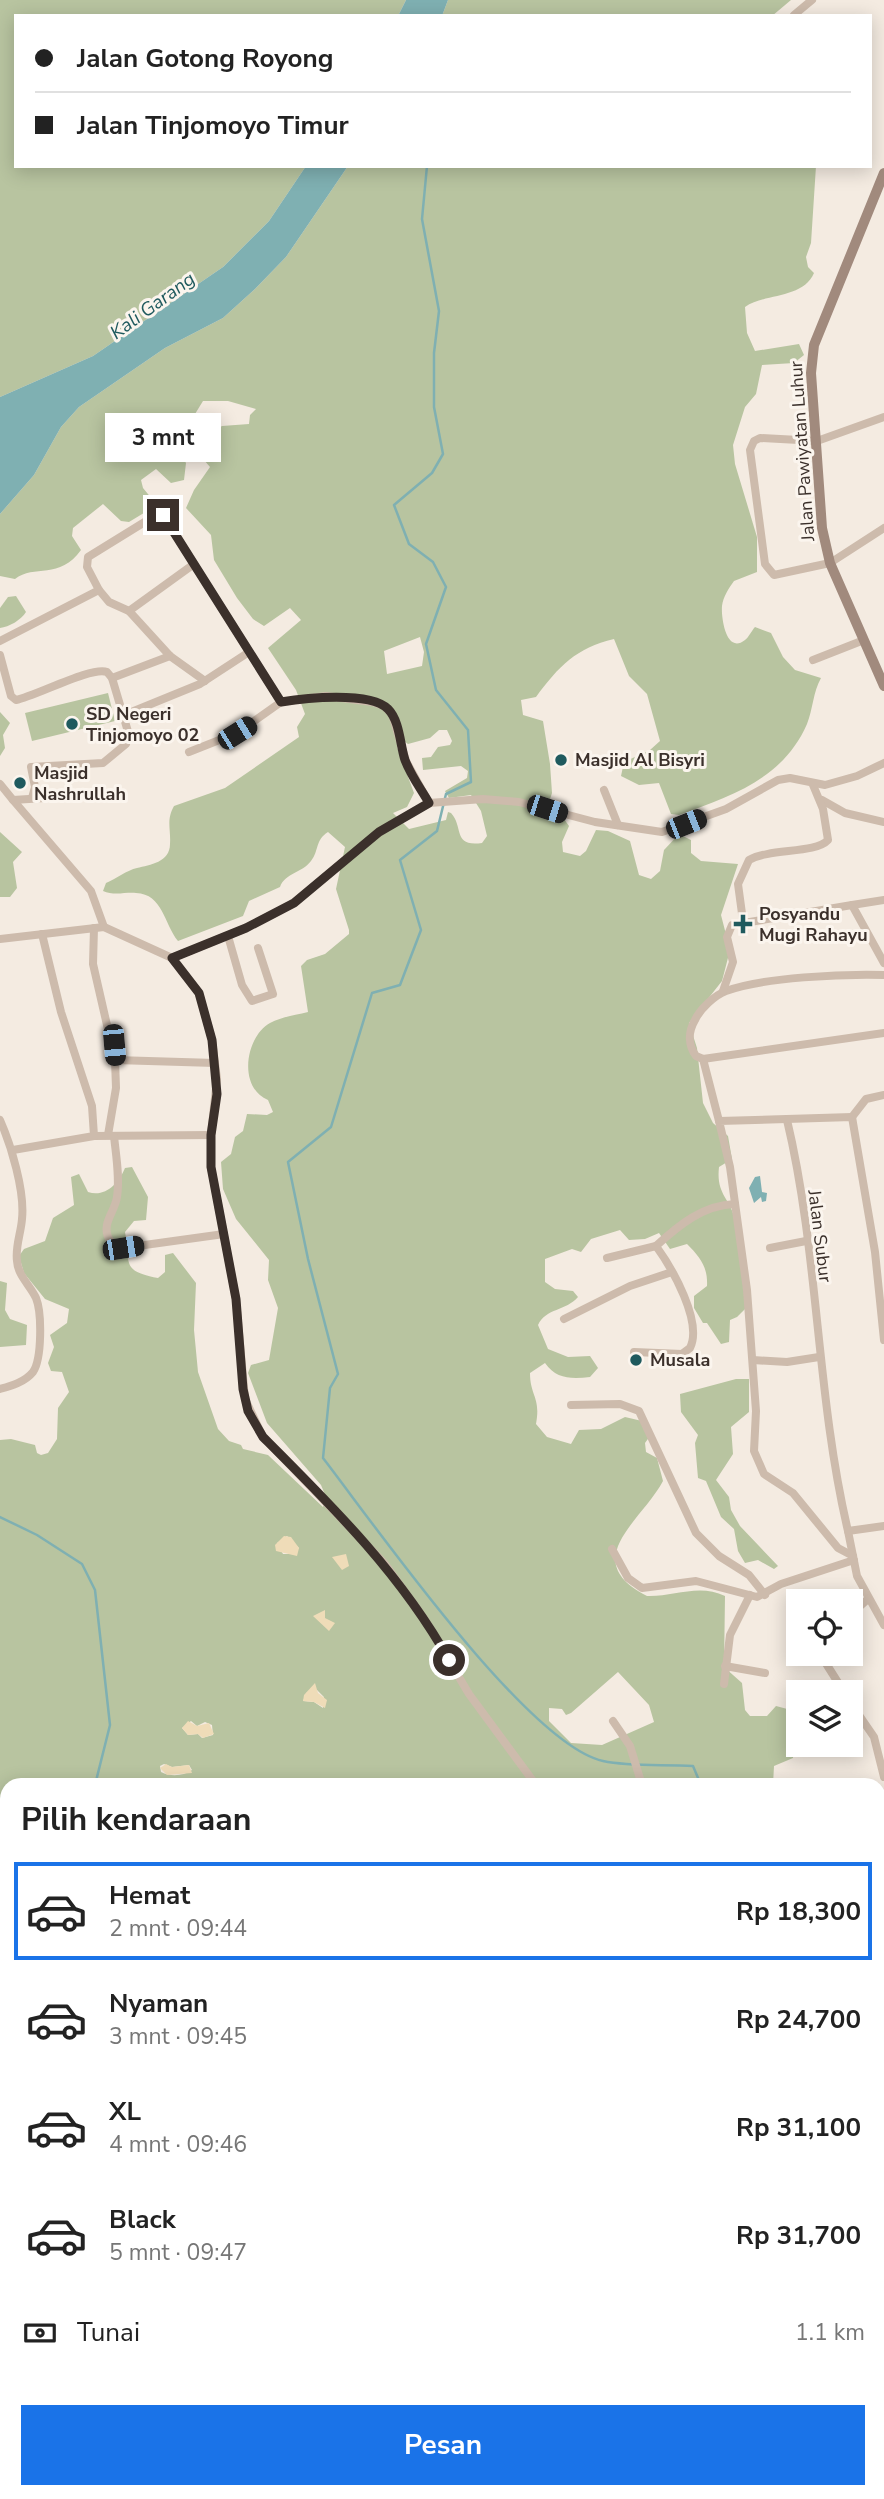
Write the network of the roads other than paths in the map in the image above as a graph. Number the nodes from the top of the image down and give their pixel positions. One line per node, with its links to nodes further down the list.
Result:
1 (812, 0): 2 (street)
2 (795, 14)
3 (884, 173): 5 (main road, Jalan Pawiyatan Luhur)
4 (884, 416): 5 (street)
5 (817, 441): 7 (main road, Jalan Pawiyatan Luhur); 7 (street)
6 (884, 528): 7 (street)
7 (830, 563): 11 (main road, Jalan Pawiyatan Luhur)
8 (194, 565): 9 (street); 10 (street); 13 (street)
9 (99, 590): 10 (street); 12 (street)
10 (129, 611): 15 (street)
11 (864, 640): 16 (street); 17 (main road, Jalan Pawiyatan Luhur)
12 (0, 642)
13 (249, 652): 19 (street); 21 (street)
14 (0, 655): 18 (street)
15 (170, 656): 18 (street); 19 (street)
16 (813, 660)
17 (880, 666): 20 (main road, Jalan Pawiyatan Luhur)
18 (112, 678): 22 (street)
19 (205, 681): 22 (street)
20 (884, 686)
21 (281, 702): 23 (street); 32 (street)
22 (124, 715): 29 (street)
23 (189, 752)
24 (884, 764): 26 (street)
25 (0, 783): 31 (street)
26 (813, 785): 30 (street); 34 (street)
27 (604, 790): 34 (street)
28 (108, 794): 29 (street)
29 (32, 798): 31 (street)
30 (819, 799): 33 (street); 37 (street)
31 (13, 800): 38 (street)
32 (434, 803): 34 (street); 41 (street)
33 (884, 822)
34 (618, 825)
35 (884, 900): 36 (street)
36 (852, 905): 37 (street); 45 (street)
37 (743, 921): 47 (street)
38 (104, 926): 39 (street); 44 (street)
39 (94, 928): 40 (street); 50 (street)
40 (42, 934): 42 (street); 60 (street)
41 (228, 936): 43 (street); 44 (street)
42 (0, 939)
43 (258, 948)
44 (172, 958): 51 (street)
45 (884, 963)
46 (884, 975): 47 (street)
47 (723, 991): 49 (street)
48 (884, 1033): 49 (street)
49 (704, 1059): 56 (street)
50 (115, 1060): 51 (street); 57 (street)
51 (215, 1063): 58 (street)
52 (884, 1095): 53 (street)
53 (852, 1118): 55 (street); 70 (street)
54 (0, 1120): 59 (street)
55 (787, 1120): 56 (street); 64 (street, Jalan Subur)
56 (719, 1121): 62 (street)
57 (111, 1135): 58 (street); 60 (street); 63 (street)
58 (211, 1135): 63 (street)
59 (3, 1136): 61 (street)
60 (94, 1136): 61 (street)
61 (13, 1150): 74 (street)
62 (735, 1204): 65 (street); 73 (street)
63 (224, 1234): 93 (street)
64 (806, 1241): 66 (street); 72 (street, Jalan Subur)
65 (656, 1246): 67 (street); 68 (street)
66 (770, 1248)
67 (607, 1258)
68 (672, 1272): 69 (street); 71 (street)
69 (564, 1319)
70 (884, 1340)
71 (634, 1352)
72 (819, 1357): 73 (street); 77 (street, Jalan Subur)
73 (753, 1360): 79 (street)
74 (0, 1390)
75 (571, 1405): 81 (street)
76 (884, 1526): 77 (street)
77 (848, 1531): 79 (street, Jalan Subur)
78 (611, 1549): 80 (street)
79 (853, 1558): 81 (street); 82 (street, Jalan Subur)
80 (750, 1595): 81 (street); 85 (street)
81 (765, 1595)
82 (868, 1599): 83 (street); 84 (street, Jalan Subur)
83 (863, 1603)
84 (884, 1625)
85 (725, 1666): 86 (street); 87 (street)
86 (765, 1674)
87 (724, 1684)
88 (613, 1721): 94 (street)
89 (863, 1721): 91 (street)
90 (884, 1732): 91 (street)
91 (874, 1737): 92 (street)
92 (884, 1777)
93 (532, 1778)
94 (641, 1778)

